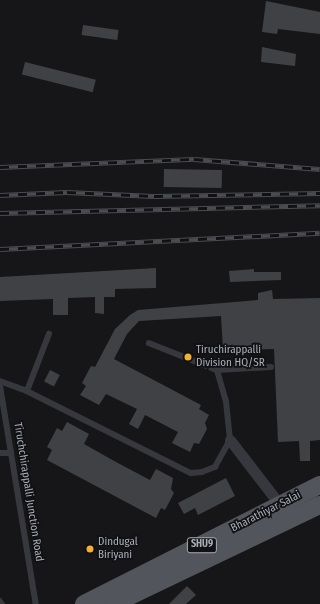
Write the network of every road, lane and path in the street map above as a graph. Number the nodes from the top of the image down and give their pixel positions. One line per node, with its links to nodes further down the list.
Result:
1 (49, 334): 6 (lane)
2 (149, 343): 4 (lane)
3 (271, 367): 4 (lane)
4 (217, 370): 8 (lane)
5 (0, 382): 6 (lane); 7 (lane, Tiruchchirappalli Junction Road)
6 (27, 391): 8 (lane)
7 (2, 415): 10 (lane, Tiruchchirappalli Junction Road)
8 (230, 440): 12 (street)
9 (0, 453): 10 (lane)
10 (11, 453): 16 (lane, Tiruchchirappalli Junction Road)
11 (320, 485): 12 (main road, Bharathiyar Salai / SHU9)
12 (280, 505): 17 (main road, Bharathiyar Salai / SHU9)
13 (319, 513): 18 (main road, Bharathiyar Salai / SHU9)
14 (0, 601): 15 (lane)
15 (2, 604)
16 (36, 604)
17 (84, 604)
18 (113, 604)

